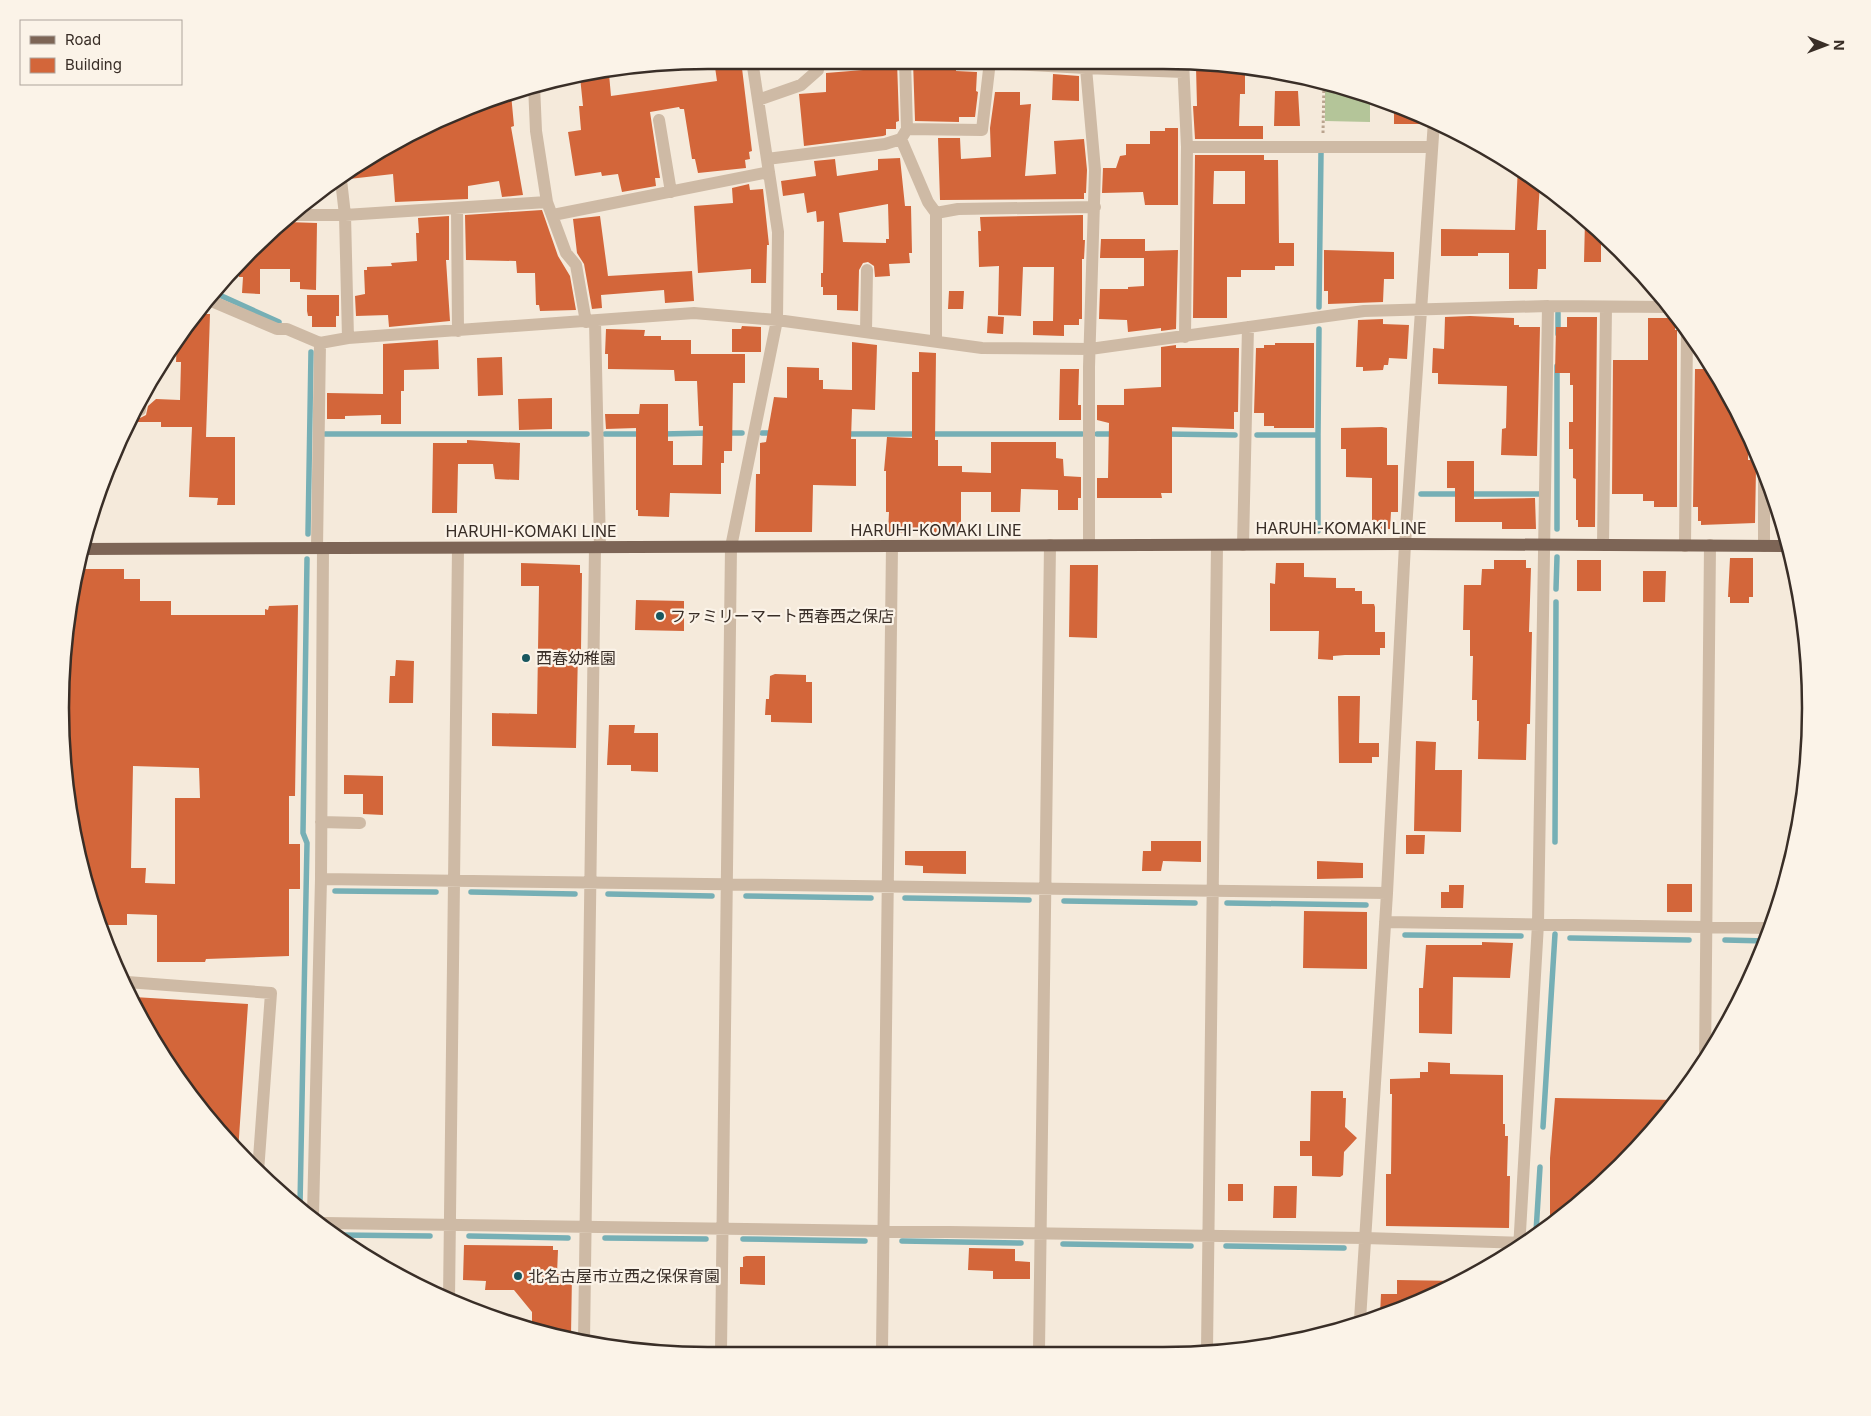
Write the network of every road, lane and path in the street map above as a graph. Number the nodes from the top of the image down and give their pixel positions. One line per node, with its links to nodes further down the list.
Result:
1 (753, 69): 9 (street)
2 (905, 69): 12 (street)
3 (989, 69): 12 (street)
4 (1086, 69): 20 (street)
5 (1183, 69): 15 (street)
6 (818, 70): 9 (street)
7 (1324, 90): 13 (path)
8 (534, 94): 19 (street)
9 (758, 100): 16 (street)
10 (659, 120): 18 (street)
11 (1433, 129): 14 (street)
12 (904, 134): 16 (street); 22 (street)
13 (1323, 146): 14 (street); 15 (street)
14 (1432, 147): 31 (street)
15 (1186, 148): 37 (street)
16 (768, 166): 18 (street); 32 (street)
17 (342, 184): 24 (street)
18 (671, 192): 25 (street)
19 (547, 202): 21 (street); 25 (street)
20 (1096, 207): 22 (street); 42 (street)
21 (457, 208): 24 (street); 35 (street)
22 (936, 213): 39 (street)
23 (302, 215): 24 (street)
24 (345, 215): 38 (street)
25 (553, 215): 33 (street)
26 (867, 270): 36 (street)
27 (214, 302): 41 (street)
28 (1548, 306): 29 (street); 31 (street); 48 (street)
29 (1606, 306): 30 (street); 49 (street)
30 (1660, 307)
31 (1421, 308): 34 (street); 44 (street)
32 (777, 320): 33 (street); 36 (street); 57 (street)
33 (590, 322): 35 (street); 56 (street)
34 (1248, 328): 37 (street); 47 (street)
35 (458, 331): 38 (street)
36 (866, 332): 39 (street)
37 (1185, 337): 42 (street)
38 (348, 338): 41 (street)
39 (936, 341): 42 (street)
40 (1687, 342): 52 (street)
41 (320, 343): 58 (street)
42 (1090, 349): 45 (street)
43 (1766, 498): 54 (street)
44 (1405, 544): 47 (main road, HARUHI-KOMAKI LINE); 48 (main road, HARUHI-KOMAKI LINE); 70 (street)
45 (1089, 545): 46 (main road, HARUHI-KOMAKI LINE); 51 (main road, HARUHI-KOMAKI LINE)
46 (1217, 545): 47 (main road, HARUHI-KOMAKI LINE); 69 (street)
47 (1243, 545)
48 (1545, 545): 49 (main road, HARUHI-KOMAKI LINE); 72 (street)
49 (1603, 545): 52 (main road, HARUHI-KOMAKI LINE)
50 (892, 546): 51 (main road, HARUHI-KOMAKI LINE); 57 (main road, HARUHI-KOMAKI LINE); 67 (street)
51 (1050, 546): 68 (street)
52 (1685, 546): 53 (main road, HARUHI-KOMAKI LINE)
53 (1710, 546): 54 (main road, HARUHI-KOMAKI LINE); 73 (street)
54 (1764, 546): 55 (main road, HARUHI-KOMAKI LINE)
55 (1781, 546)
56 (598, 547): 57 (main road, HARUHI-KOMAKI LINE); 59 (main road, HARUHI-KOMAKI LINE); 65 (street)
57 (731, 547): 66 (street)
58 (320, 548): 59 (main road, HARUHI-KOMAKI LINE); 60 (main road, HARUHI-KOMAKI LINE); 61 (street)
59 (458, 548): 64 (street)
60 (90, 549)
61 (321, 822): 62 (street); 63 (street)
62 (360, 823)
63 (321, 879): 64 (street); 78 (street)
64 (454, 880): 65 (street); 80 (street)
65 (591, 882): 66 (street); 81 (street)
66 (727, 884): 67 (street); 82 (street)
67 (888, 886): 68 (street); 83 (street)
68 (1046, 889): 69 (street); 84 (street)
69 (1213, 891): 70 (street); 85 (street)
70 (1387, 893): 71 (street)
71 (1385, 922): 72 (street); 87 (street)
72 (1538, 924): 73 (street); 86 (street)
73 (1706, 927): 74 (street); 76 (street)
74 (1763, 928)
75 (131, 982): 77 (street)
76 (1704, 1048)
77 (259, 1162)
78 (313, 1210)
79 (330, 1223): 80 (street)
80 (450, 1225): 81 (street); 89 (street)
81 (586, 1227): 82 (street); 91 (street)
82 (722, 1229): 83 (street); 93 (street)
83 (883, 1231): 84 (street); 94 (street)
84 (1041, 1234): 85 (street); 95 (street)
85 (1208, 1236): 87 (street); 92 (street)
86 (1522, 1237)
87 (1365, 1238): 88 (street); 90 (street)
88 (1511, 1245)
89 (449, 1292)
90 (1360, 1315)
91 (584, 1335)
92 (1207, 1346)
93 (721, 1347)
94 (882, 1347)
95 (1039, 1347)

